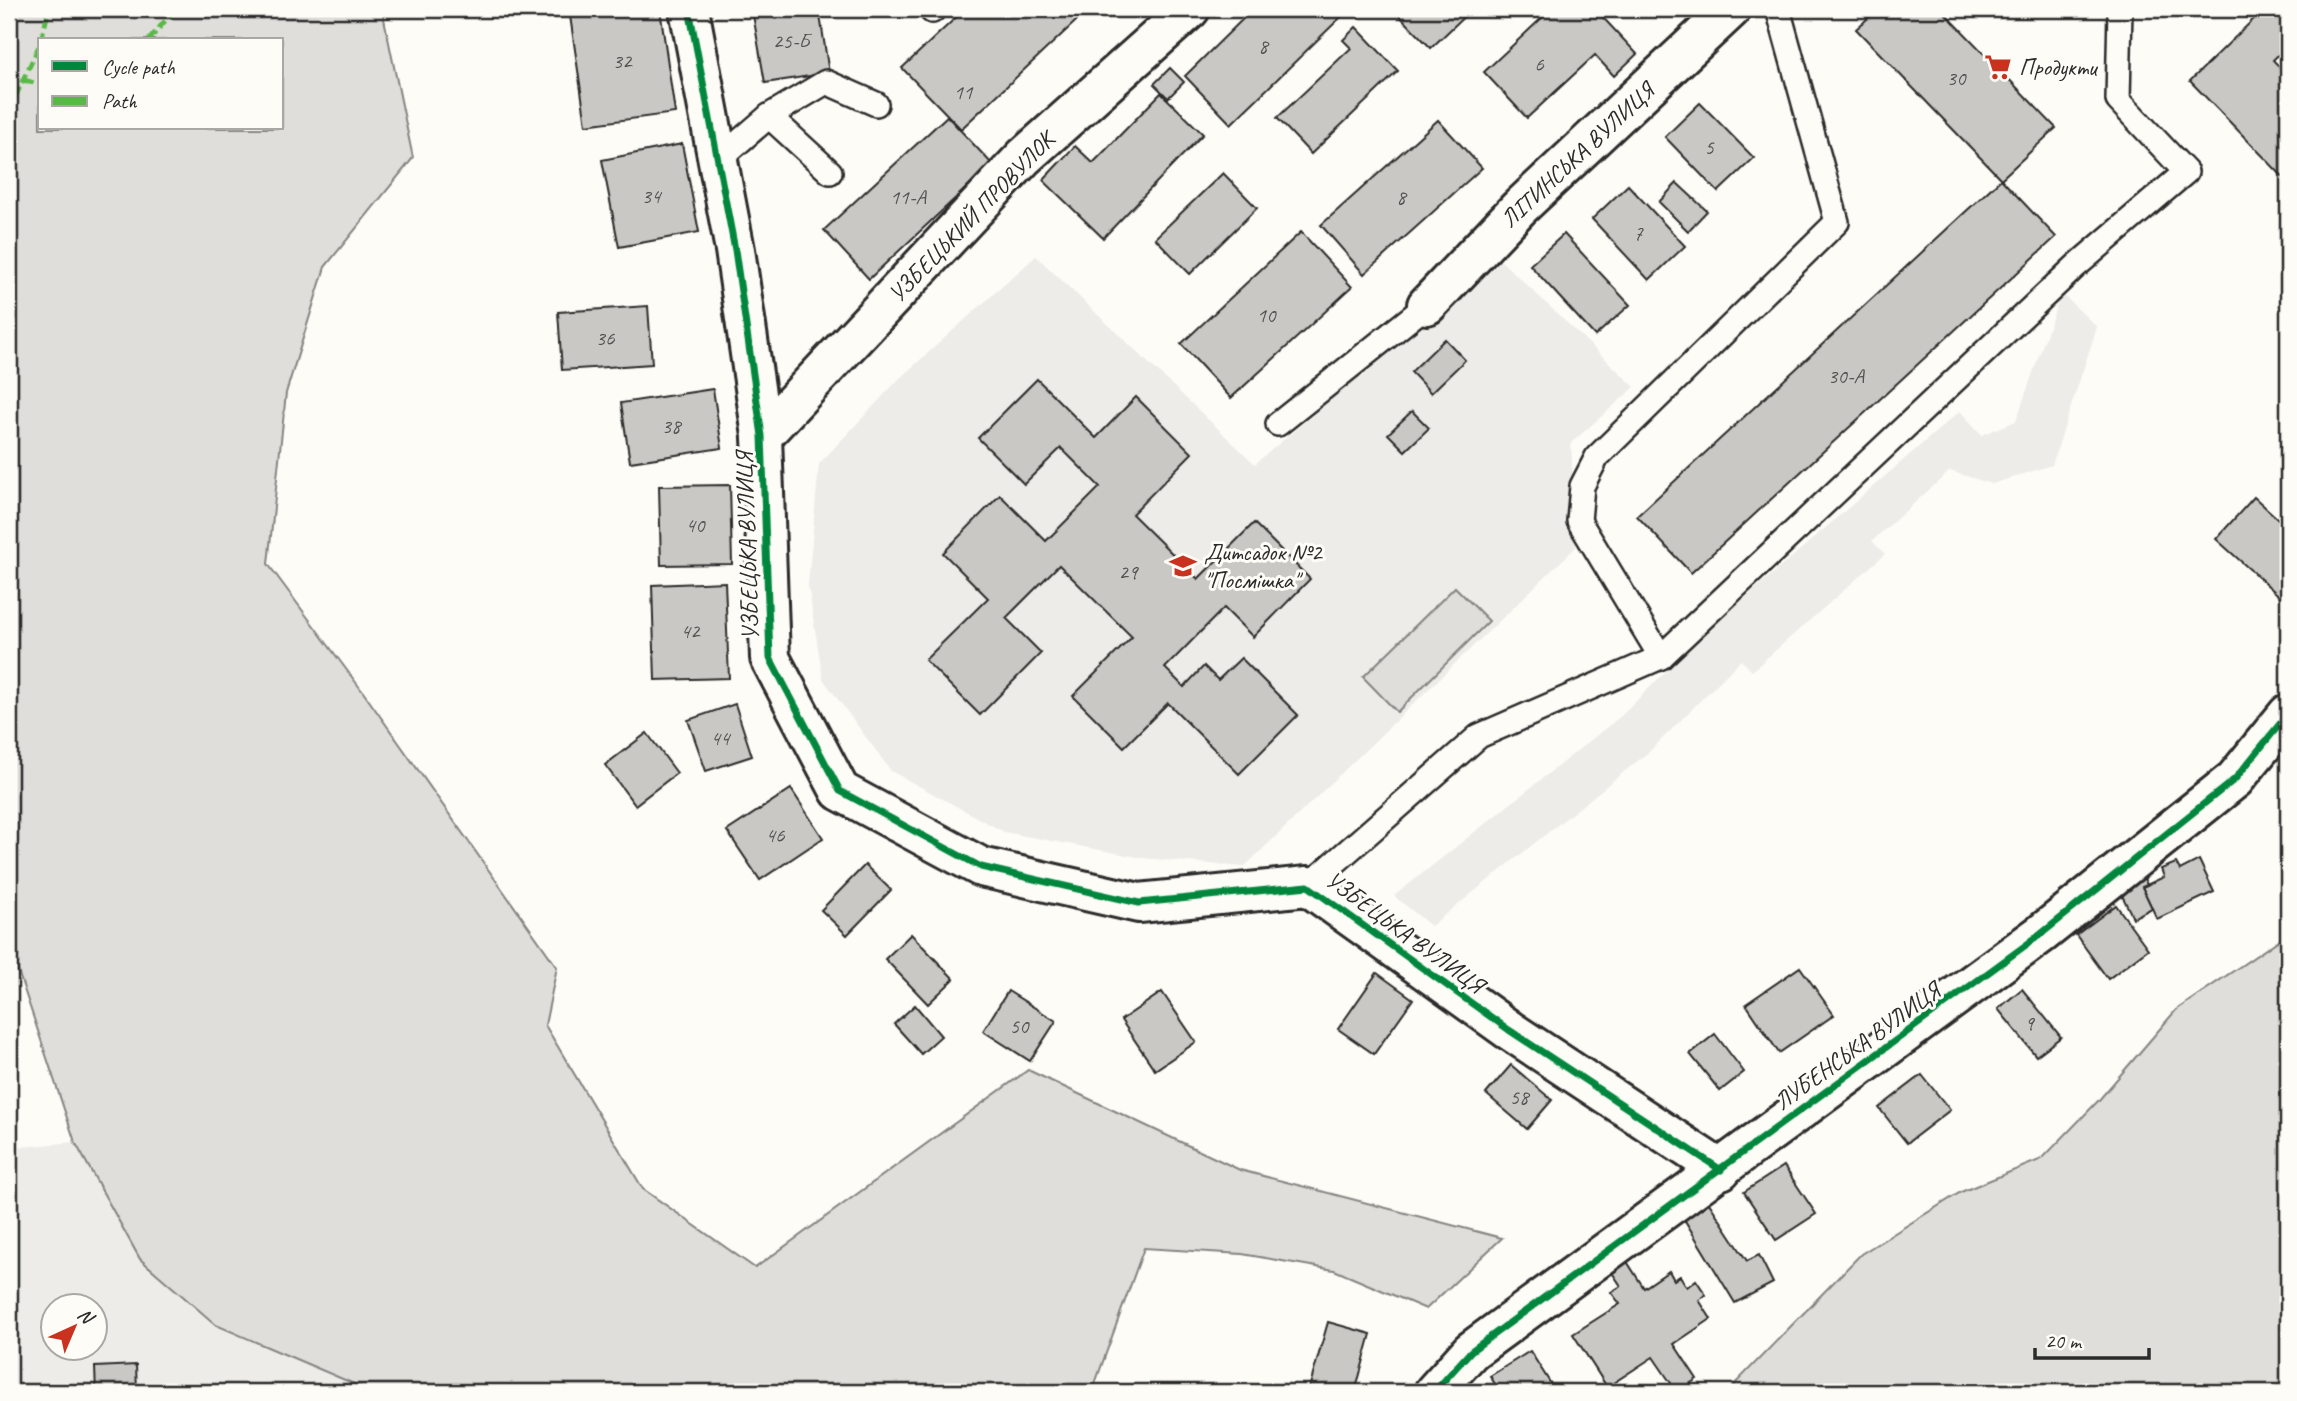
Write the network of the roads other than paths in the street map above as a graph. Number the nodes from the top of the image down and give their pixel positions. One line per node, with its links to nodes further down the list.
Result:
1 (689, 9): 8 (street, УЗБЕЦЬКА ВУЛИЦЯ)
2 (1190, 9): 12 (street, УЗБЕЦЬКИЙ ПРОВУЛОК)
3 (1731, 9): 10 (street, ЛІТИНСЬКА ВУЛИЦЯ)
4 (1778, 9): 13 (lane)
5 (2120, 9): 13 (lane)
6 (876, 104): 7 (lane)
7 (769, 116): 8 (lane); 9 (lane)
8 (718, 160): 12 (street, УЗБЕЦЬКА ВУЛИЦЯ)
9 (830, 172)
10 (1427, 305): 11 (lane)
11 (1279, 424)
12 (762, 436): 15 (street, УЗБЕЦЬКА ВУЛИЦЯ)
13 (1661, 656): 15 (lane)
14 (2288, 714): 16 (street, ЛУБЕНСЬКА ВУЛИЦЯ)
15 (1308, 886): 16 (street, УЗБЕЦЬКА ВУЛИЦЯ)
16 (1721, 1170): 17 (street, ЛУБЕНСЬКА ВУЛИЦЯ)
17 (1434, 1392)

